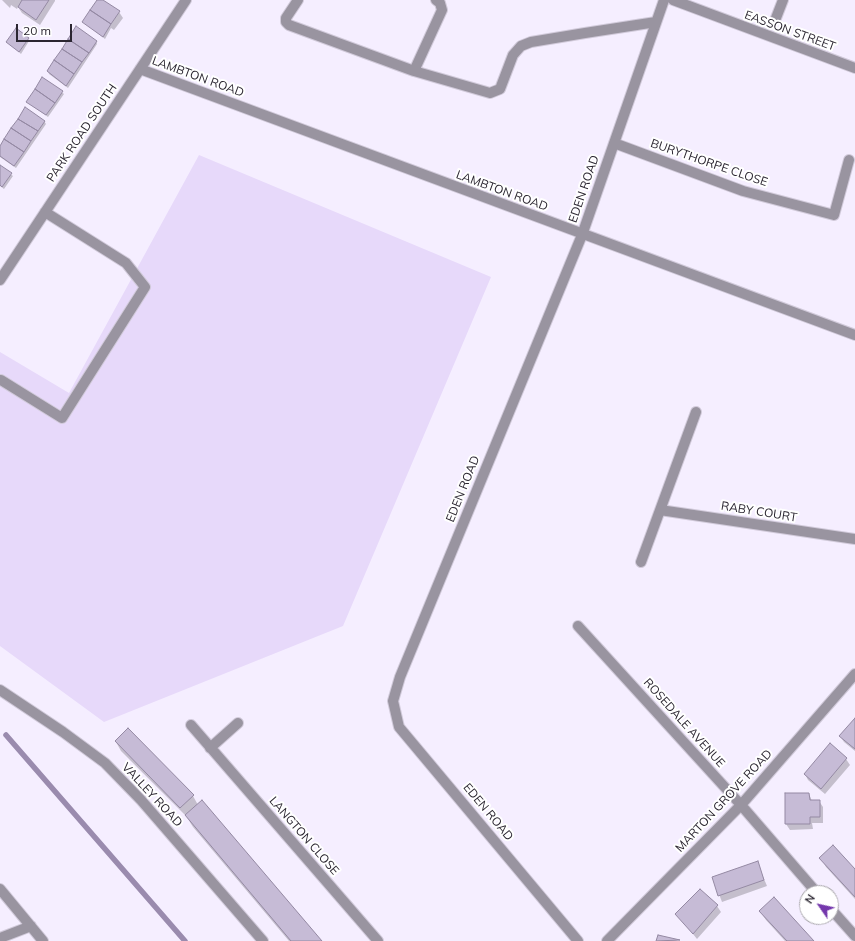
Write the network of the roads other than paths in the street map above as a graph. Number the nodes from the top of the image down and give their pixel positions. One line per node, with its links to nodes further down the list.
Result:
1 (186, 0): 10 (street, PARK ROAD SOUTH)
2 (298, 0): 11 (street)
3 (436, 0): 11 (street)
4 (664, 0): 8 (street, EDEN ROAD)
5 (673, 0): 9 (street, EASSON STREET)
6 (783, 0): 7 (street)
7 (776, 18)
8 (656, 22): 11 (street); 12 (street, EDEN ROAD)
9 (855, 68)
10 (140, 69): 14 (street, PARK ROAD SOUTH); 15 (street, LAMBTON ROAD)
11 (414, 70)
12 (614, 143): 13 (street, BURYTHORPE CLOSE); 15 (street, EDEN ROAD)
13 (849, 160)
14 (45, 212): 16 (street, PARK ROAD SOUTH); 18 (street)
15 (582, 235): 17 (street, LAMBTON ROAD); 39 (street, EDEN ROAD)
16 (0, 280)
17 (855, 335)
18 (1, 380)
19 (696, 412): 20 (street)
20 (660, 510): 21 (street, RABY COURT); 22 (street)
21 (855, 540)
22 (641, 562)
23 (578, 626): 29 (street, ROSEDALE AVENUE)
24 (855, 674): 29 (street, MARTON GROVE ROAD)
25 (0, 690): 37 (street, VALLEY ROAD)
26 (238, 723): 28 (street)
27 (191, 725): 28 (street, LANGTON CLOSE)
28 (210, 748): 38 (street, LANGTON CLOSE)
29 (741, 805): 30 (street, ROSEDALE AVENUE); 40 (street, MARTON GROVE ROAD)
30 (810, 885)
31 (0, 889): 33 (street)
32 (839, 918): 34 (street)
33 (31, 926): 35 (street); 36 (street)
34 (855, 936)
35 (0, 938)
36 (43, 941)
37 (263, 941)
38 (378, 941)
39 (578, 941)
40 (607, 941)

